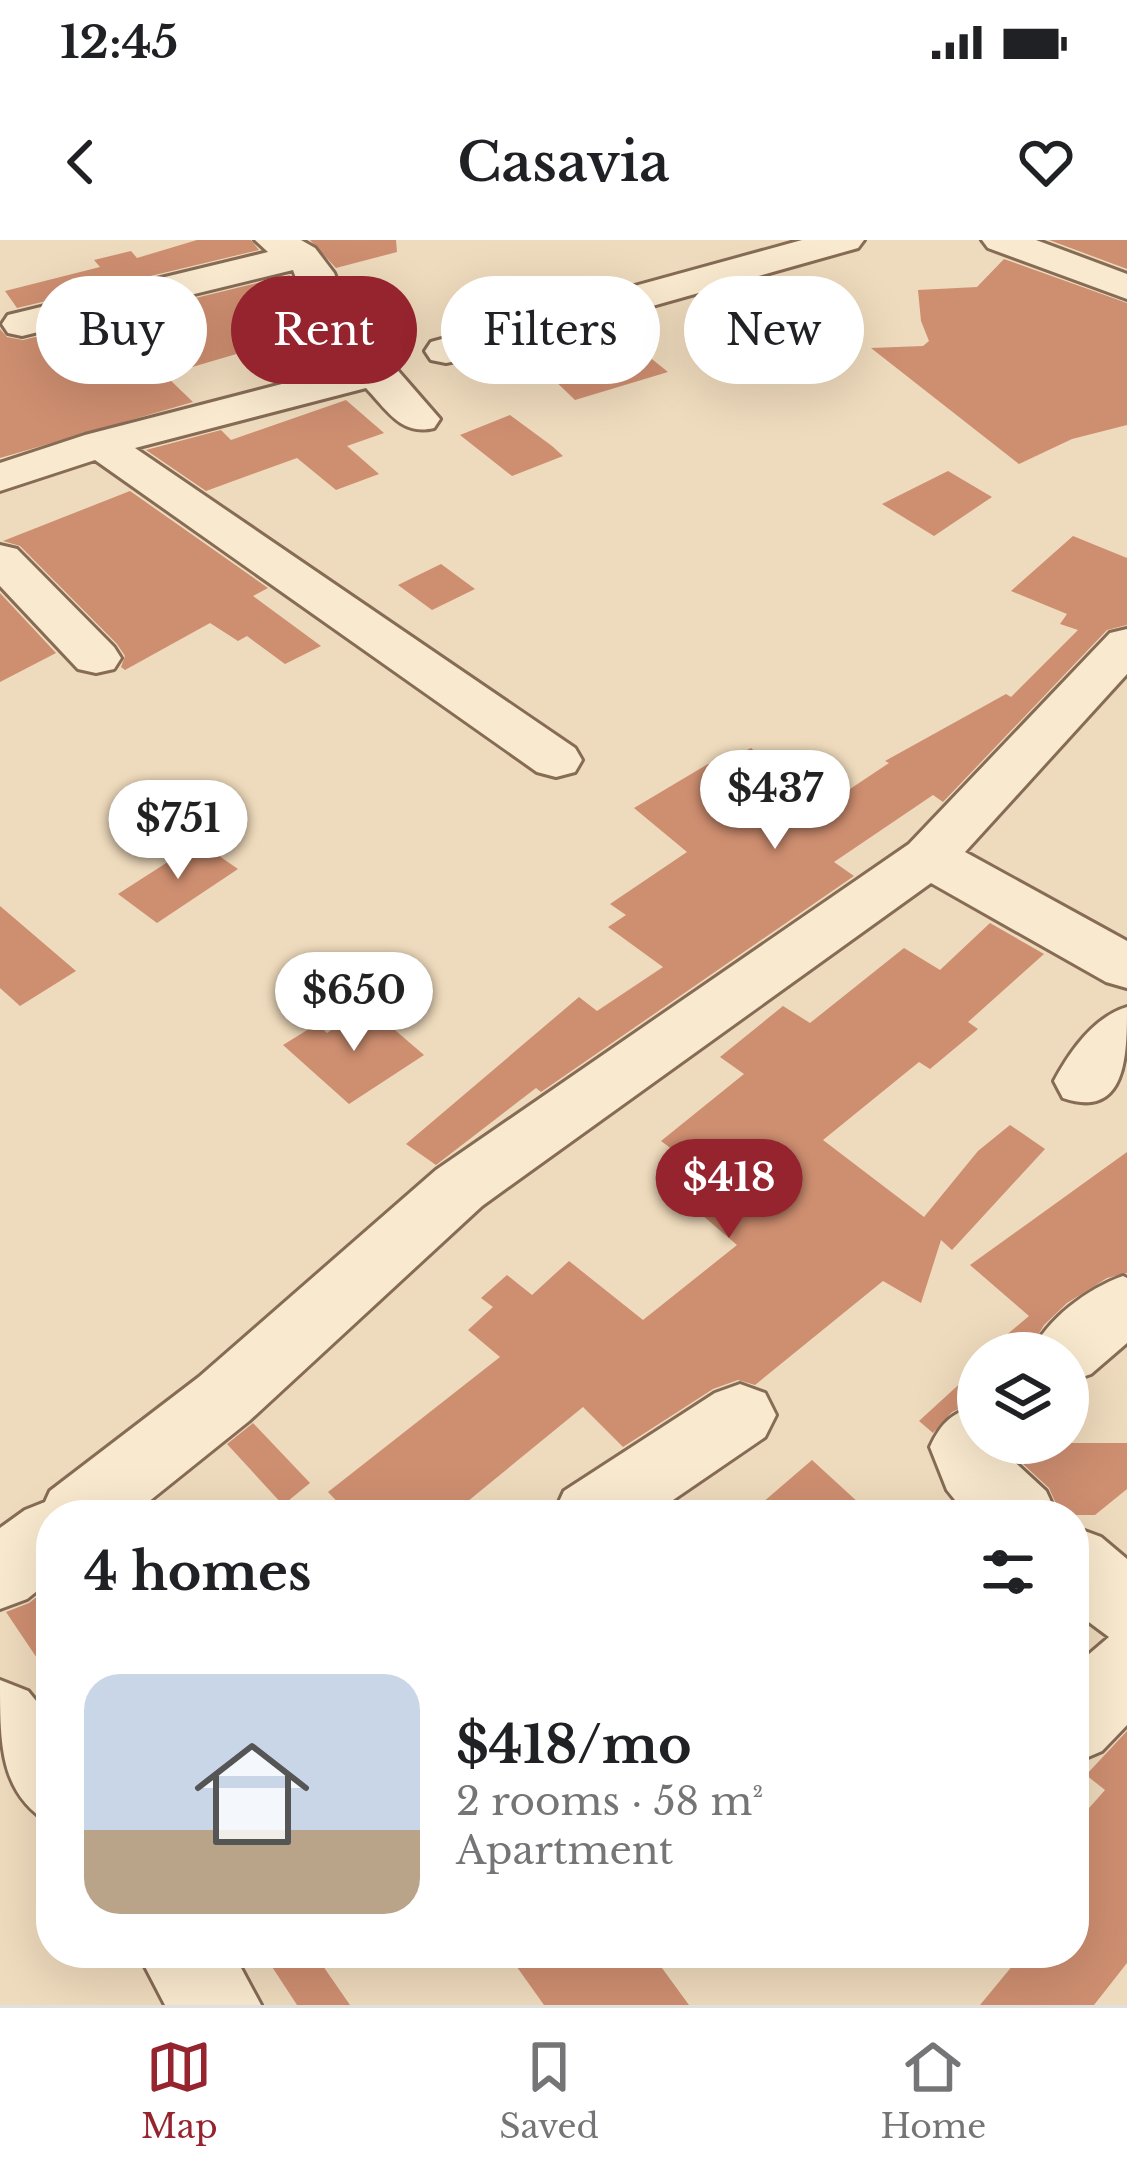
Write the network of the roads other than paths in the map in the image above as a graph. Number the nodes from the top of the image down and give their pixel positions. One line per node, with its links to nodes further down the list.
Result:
1 (844, 240): 6 (street)
2 (1001, 240): 5 (street)
3 (287, 248): 4 (street); 7 (street)
4 (318, 276)
5 (1127, 287)
6 (660, 291)
7 (22, 324)
8 (332, 384): 11 (street)
9 (386, 384): 10 (street)
10 (419, 419)
11 (100, 444): 12 (street); 16 (street)
12 (0, 478)
13 (0, 559): 15 (street)
14 (1127, 644): 17 (street)
15 (95, 658)
16 (556, 760)
17 (929, 857): 18 (street); 24 (street)
18 (1127, 967)
19 (1127, 1029): 20 (street)
20 (1085, 1081)
21 (1123, 1305): 22 (street)
22 (1089, 1334)
23 (740, 1415): 25 (street)
24 (95, 1500)
25 (612, 1500)
26 (36, 1546): 27 (street)
27 (0, 1574)
28 (1089, 1575): 29 (street)
29 (1127, 1607)
30 (1127, 1668): 31 (street)
31 (1089, 1708)
32 (0, 1719): 33 (street)
33 (36, 1764)
34 (192, 1968): 35 (street)
35 (218, 2005)

